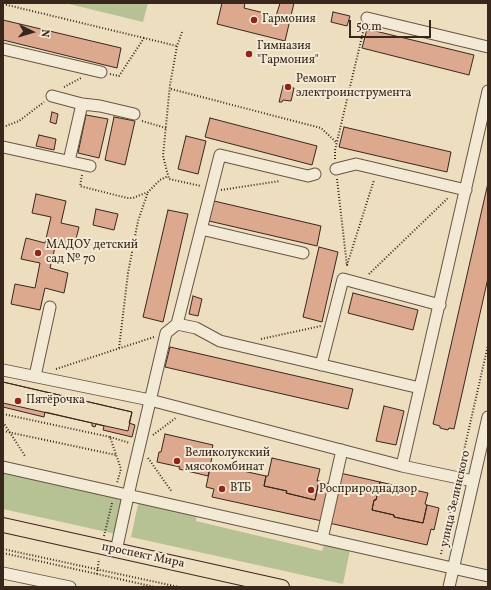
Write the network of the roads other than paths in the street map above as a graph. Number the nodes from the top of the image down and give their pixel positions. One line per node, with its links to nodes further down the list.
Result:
1 (367, 18): 2 (street)
2 (488, 47)
3 (3, 49): 4 (street)
4 (101, 72)
5 (488, 91): 8 (street)
6 (52, 96): 7 (street)
7 (82, 104): 9 (street); 11 (street)
8 (486, 113): 15 (street)
9 (134, 114)
10 (3, 148): 11 (street)
11 (69, 161): 12 (street)
12 (87, 165)
13 (336, 170): 15 (street)
14 (315, 174): 16 (street)
15 (463, 189): 18 (street)
16 (201, 229): 17 (street); 20 (street)
17 (303, 253)
18 (440, 305): 21 (street); 24 (street)
19 (50, 307): 23 (street)
20 (178, 324): 21 (street); 25 (street)
21 (321, 365): 24 (street)
22 (3, 370): 23 (street)
23 (35, 376): 25 (street)
24 (420, 388): 28 (street)
25 (150, 400): 27 (street); 31 (street)
26 (488, 417): 30 (street, улица Зелинского)
27 (342, 450): 28 (street); 33 (street)
28 (402, 466): 30 (street)
29 (3, 467): 31 (street)
30 (473, 482): 35 (street, улица Зелинского)
31 (129, 495): 33 (street); 34 (street)
32 (3, 525): 34 (main road, проспект Мира)
33 (322, 539): 35 (street)
34 (116, 551): 40 (main road, проспект Мира)
35 (453, 569): 37 (street); 41 (street, улица Зелинского)
36 (3, 573): 38 (street)
37 (488, 576)
38 (52, 585): 39 (street)
39 (70, 587)
40 (282, 587)
41 (449, 587)

